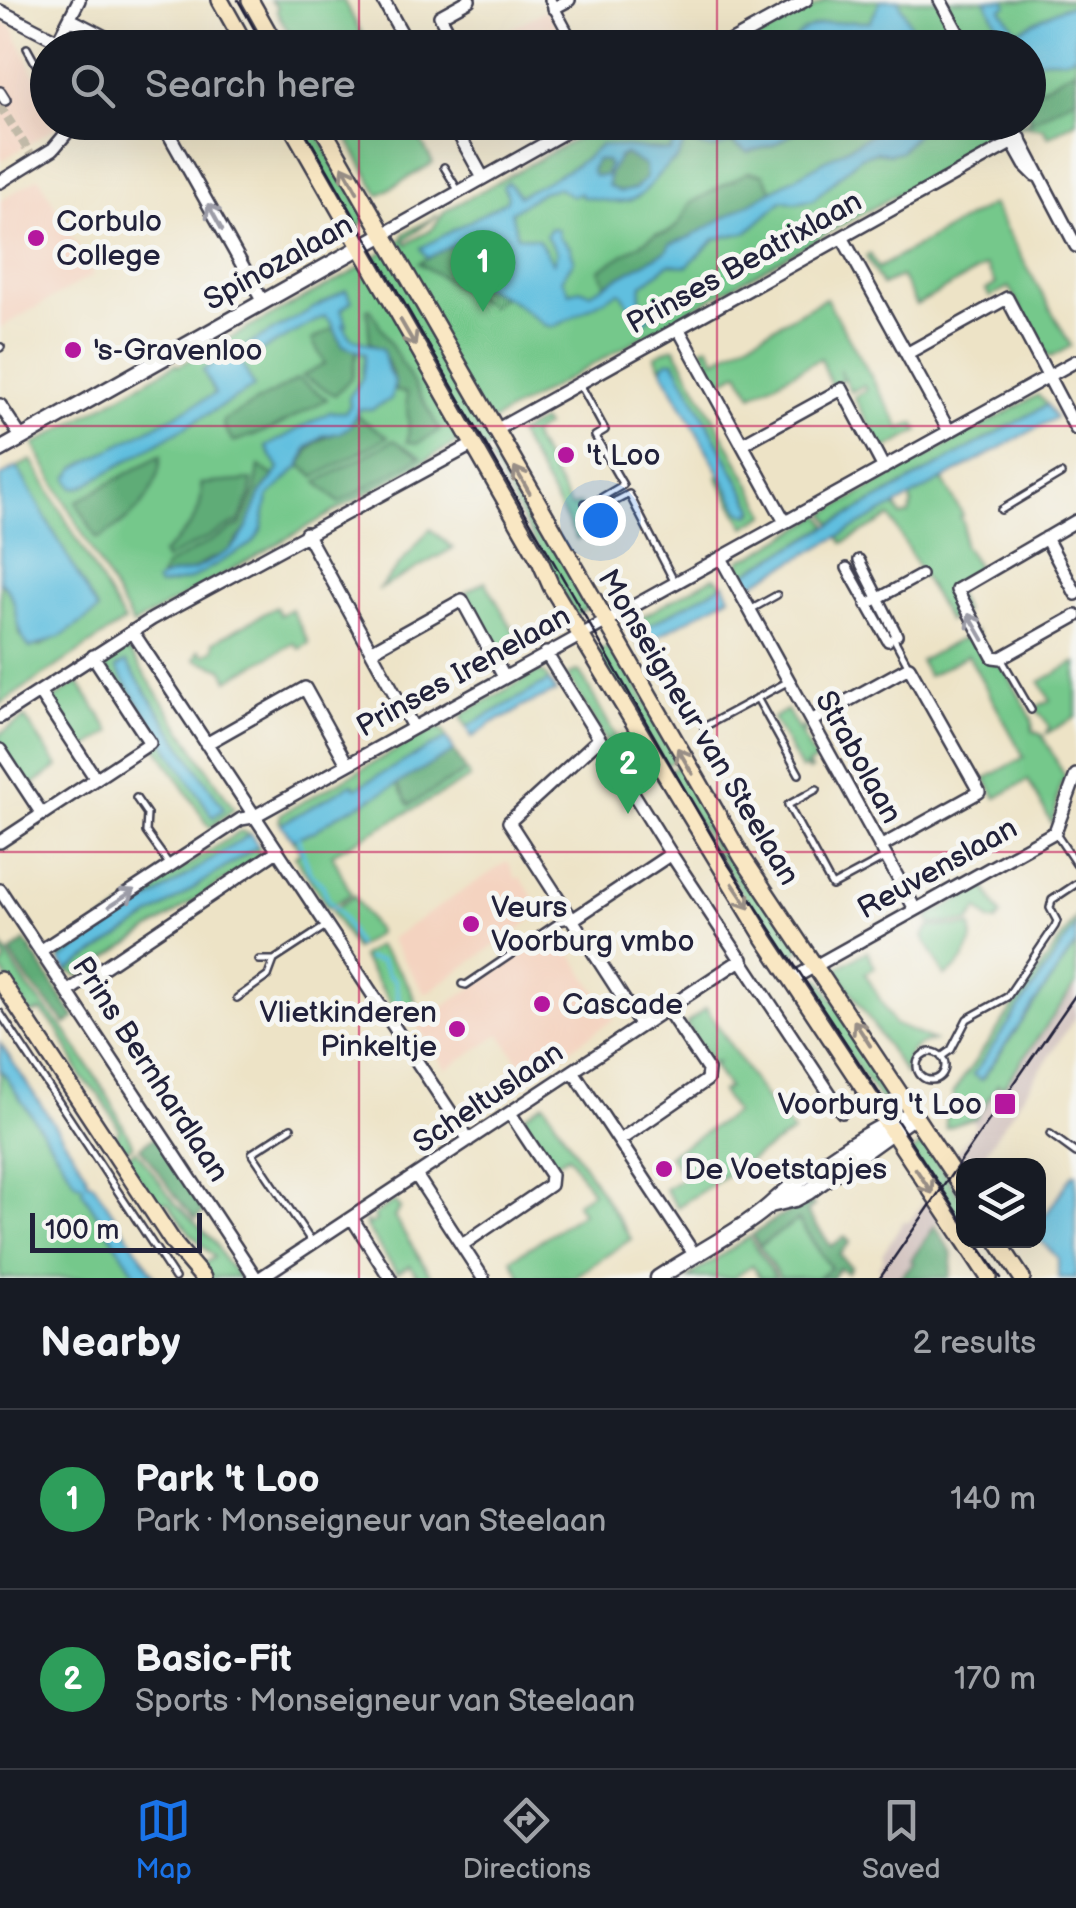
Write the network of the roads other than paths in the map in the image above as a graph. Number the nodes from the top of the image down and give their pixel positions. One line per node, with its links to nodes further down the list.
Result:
1 (79, 0): 10 (street)
2 (220, 0): 14 (main road)
3 (250, 0): 15 (main road)
4 (383, 0): 16 (street)
5 (469, 0): 17 (street)
6 (806, 0): 19 (street)
7 (940, 0): 20 (street)
8 (560, 2): 18 (street)
9 (0, 11): 11 (street)
10 (70, 19): 12 (street); 13 (street)
11 (37, 30)
12 (64, 30)
13 (91, 30)
14 (236, 30)
15 (267, 30)
16 (400, 30)
17 (447, 30)
18 (570, 30)
19 (751, 30)
20 (956, 30)
21 (26, 48): 22 (lane)
22 (30, 55)
23 (60, 140): 32 (street)
24 (172, 140): 38 (street, one-way to 24)
25 (299, 140): 37 (main road, Monseigneur van Steelaan)
26 (329, 140): 34 (main road, Monseigneur van Steelaan, one-way to 26)
27 (462, 140): 31 (street)
28 (551, 140): 31 (street, Spinozalaan)
29 (1016, 140): 35 (street, Prinses Beatrixlaan); 36 (street)
30 (444, 167): 33 (lane)
31 (483, 178): 33 (street, Spinozalaan)
32 (0, 182)
33 (458, 192): 34 (street, Spinozalaan)
34 (382, 236): 37 (street, Spinozalaan); 46 (main road, Monseigneur van Steelaan)
35 (842, 236): 39 (street, Prinses Beatrixlaan); 40 (street)
36 (1076, 246)
37 (359, 249): 38 (street, Spinozalaan); 50 (main road, Monseigneur van Steelaan, one-way to 50)
38 (263, 302): 48 (street, Spinozalaan)
39 (678, 328): 43 (street, Prinses Beatrixlaan); 49 (street)
40 (908, 352): 42 (street); 47 (street)
41 (1076, 361): 42 (street, Prinses Irenelaan)
42 (1046, 377): 45 (street); 47 (street, Prinses Irenelaan)
43 (580, 384): 46 (street, Prinses Beatrixlaan); 54 (lane)
44 (0, 405): 48 (street)
45 (1076, 429)
46 (494, 430): 73 (main road, Monseigneur van Steelaan, one-way to 46)
47 (950, 430): 52 (street, Prinses Irenelaan)
48 (21, 437): 51 (street, Spinozalaan)
49 (742, 444): 52 (street); 58 (street)
50 (472, 445): 59 (street); 76 (main road, Monseigneur van Steelaan)
51 (0, 450)
52 (884, 468): 58 (street, Prinses Irenelaan)
53 (1061, 474): 56 (lane)
54 (585, 503)
55 (610, 504): 64 (lane)
56 (1001, 510)
57 (1076, 521): 60 (street)
58 (785, 522): 61 (street, Prinses Irenelaan)
59 (306, 534): 75 (street); 78 (street)
60 (1046, 538): 66 (street); 81 (street, one-way to 60)
61 (721, 558): 64 (street, Prinses Irenelaan); 70 (street)
62 (920, 574): 68 (street)
63 (870, 580): 65 (street); 65 (street); 68 (street)
64 (676, 583): 73 (street, Prinses Irenelaan)
65 (856, 586): 69 (street)
66 (1076, 594)
67 (777, 596): 70 (lane)
68 (880, 598): 69 (street); 71 (street)
69 (866, 605): 74 (street)
70 (750, 610): 84 (street, Strabolaan)
71 (890, 616): 74 (street); 77 (street)
72 (1076, 616): 81 (street)
73 (604, 622): 76 (street, Prinses Irenelaan); 119 (main road, Monseigneur van Steelaan, one-way to 73)
74 (876, 623): 77 (street)
75 (132, 631): 80 (street); 93 (street)
76 (581, 634): 79 (street, Prinses Irenelaan); 120 (main road, Monseigneur van Steelaan, one-way to 120)
77 (893, 638): 82 (lane)
78 (370, 651): 83 (street); 90 (street)
79 (546, 653): 83 (street, Prinses Irenelaan); 92 (street)
80 (93, 656): 85 (street); 98 (street)
81 (1001, 658): 87 (lane)
82 (909, 667): 89 (street); 106 (street)
83 (504, 677): 90 (street, Prinses Irenelaan)
84 (789, 680): 86 (lane); 89 (street, Strabolaan)
85 (39, 692): 88 (street); 98 (street)
86 (757, 698): 91 (lane); 96 (lane)
87 (1031, 710)
88 (0, 717)
89 (811, 721): 106 (street, Strabolaan)
90 (413, 727): 95 (street, Prinses Irenelaan)
91 (704, 728)
92 (598, 740): 107 (street); 113 (street)
93 (206, 744): 95 (street); 102 (street)
94 (0, 750): 101 (street)
95 (347, 764): 102 (street, Prinses Irenelaan)
96 (799, 774)
97 (1076, 775): 103 (street, Reuvenslaan)
98 (96, 779): 101 (street)
99 (817, 789): 106 (lane)
100 (136, 798): 109 (lane)
101 (42, 814): 104 (street)
102 (253, 817): 105 (street); 109 (street, Prinses Irenelaan)
103 (1055, 832): 108 (lane); 112 (street, Reuvenslaan)
104 (0, 842)
105 (278, 852): 114 (street); 123 (street)
106 (883, 852): 112 (street, Strabolaan)
107 (671, 854): 113 (street); 116 (street)
108 (1076, 864)
109 (170, 866): 115 (street, Prinses Irenelaan, one-way to 109)
110 (1076, 884): 128 (lane)
111 (0, 890): 115 (street, Prins Bernhardlaan)
112 (915, 909): 119 (street, Reuvenslaan)
113 (572, 920): 122 (lane); 127 (street)
114 (326, 926): 118 (lane); 136 (street)
115 (40, 951): 123 (street, Prins Bernhardlaan)
116 (742, 959): 125 (street, Scheltuslaan); 131 (street)
117 (259, 960): 118 (lane)
118 (274, 960): 124 (lane)
119 (815, 964): 120 (street, Reuvenslaan); 132 (main road, Monseigneur van Steelaan, one-way to 119)
120 (792, 979): 134 (main road, Monseigneur van Steelaan)
121 (0, 980): 144 (main road)
122 (462, 984)
123 (67, 992): 152 (street, Prins Bernhardlaan)
124 (237, 998)
125 (667, 1009): 127 (street, Scheltuslaan); 137 (street)
126 (0, 1012): 149 (lane)
127 (641, 1026): 129 (street, Scheltuslaan)
128 (942, 1056): 128 (lane)
129 (573, 1071): 130 (street, Scheltuslaan); 137 (street)
130 (510, 1112): 136 (street, Scheltuslaan); 145 (street)
131 (842, 1112)
132 (915, 1115): 134 (street); 140 (main road, Monseigneur van Steelaan)
133 (290, 1128): 143 (lane)
134 (889, 1128): 142 (main road, Monseigneur van Steelaan, one-way to 142); 148 (street)
135 (1050, 1134): 138 (lane)
136 (468, 1140): 139 (street, Scheltuslaan)
137 (620, 1140): 148 (street)
138 (1076, 1153)
139 (416, 1175): 141 (street, Scheltuslaan); 145 (street)
140 (956, 1178)
141 (352, 1218): 143 (street, Scheltuslaan); 153 (street)
142 (956, 1228)
143 (312, 1244): 152 (street, Scheltuslaan)
144 (175, 1245): 150 (main road); 151 (main road)
145 (462, 1245): 154 (street)
146 (969, 1248): 156 (main road, Monseigneur van Steelaan)
147 (1002, 1248): 157 (main road)
148 (694, 1254): 155 (street)
149 (174, 1278)
150 (190, 1278)
151 (203, 1278)
152 (258, 1278)
153 (390, 1278)
154 (483, 1278)
155 (658, 1278)
156 (990, 1278)
157 (1022, 1278)

